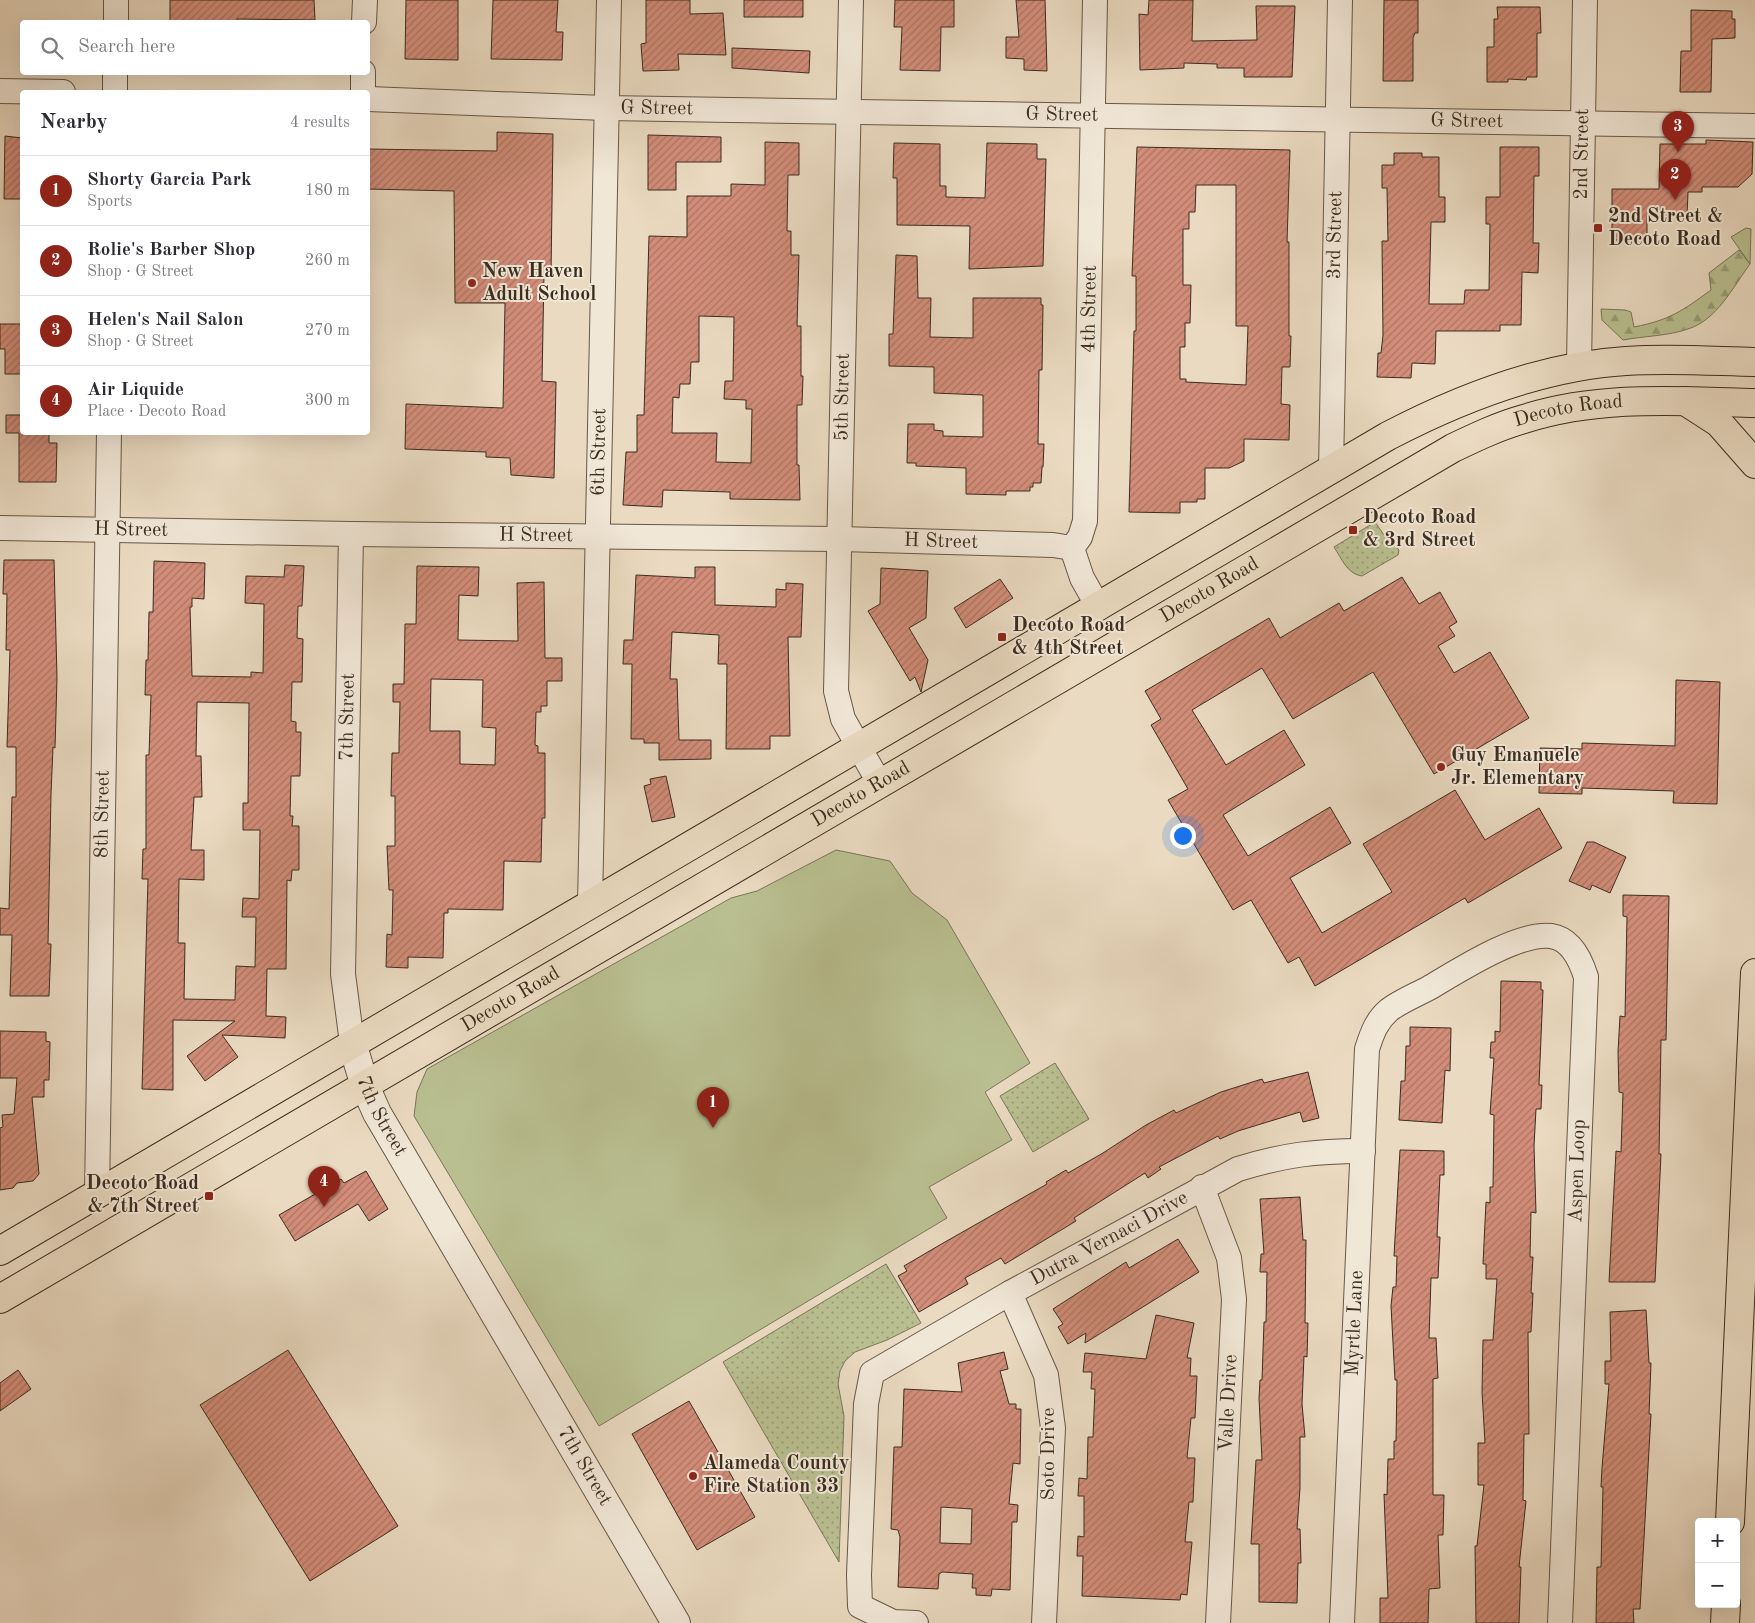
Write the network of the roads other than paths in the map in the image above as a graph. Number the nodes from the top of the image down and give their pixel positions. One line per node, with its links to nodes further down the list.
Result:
1 (116, 0): 8 (street)
2 (365, 0): 9 (street)
3 (609, 0): 17 (street, 6th Street)
4 (851, 0): 18 (street, 5th Street)
5 (1095, 0): 19 (street, 4th Street)
6 (1340, 0): 20 (street, 3rd Street)
7 (1585, 0): 21 (street, 2nd Street)
8 (116, 20)
9 (364, 20)
10 (115, 75): 12 (street)
11 (364, 75): 13 (street)
12 (115, 90)
13 (363, 90)
14 (0, 91): 15 (street)
15 (20, 91)
16 (370, 99): 17 (street, G Street)
17 (605, 108): 18 (street, G Street); 33 (street, 6th Street)
18 (849, 112): 19 (street, G Street); 34 (street, 5th Street)
19 (1094, 116): 20 (street, G Street); 35 (street, 4th Street)
20 (1337, 120): 21 (street, G Street); 29 (street, 3rd Street)
21 (1583, 124): 22 (street, G Street); 24 (street, 2nd Street)
22 (1755, 126)
23 (1755, 362): 24 (main road, Decoto Road)
24 (1578, 366): 29 (main road, Decoto Road)
25 (1685, 401): 26 (main road, Decoto Road); 28 (main road); 38 (main road, Decoto Road)
26 (1755, 403)
27 (109, 435): 31 (street, 8th Street)
28 (1755, 464)
29 (1331, 470): 36 (main road, Decoto Road)
30 (0, 528): 31 (street, H Street)
31 (107, 529): 32 (street, H Street); 46 (street, 8th Street)
32 (351, 534): 33 (street, H Street); 42 (street, 7th Street)
33 (596, 538): 34 (street, H Street); 39 (street, 6th Street)
34 (840, 539): 35 (street, H Street); 37 (street, 5th Street)
35 (1072, 548): 36 (street)
36 (1099, 608): 37 (main road, Decoto Road)
37 (859, 748): 38 (street, 5th Street); 39 (main road, Decoto Road)
38 (880, 784): 43 (main road, Decoto Road)
39 (590, 904): 42 (main road, Decoto Road)
40 (1755, 973): 50 (main road)
41 (1375, 1025): 44 (street, Myrtle Lane); 57 (street, Aspen Loop)
42 (352, 1043): 43 (street, 7th Street); 46 (main road, Decoto Road)
43 (365, 1086): 49 (main road, Decoto Road); 52 (street, 7th Street)
44 (1363, 1151): 45 (street, Dutra Vernaci Drive); 56 (street, Myrtle Lane)
45 (1202, 1188): 48 (street, Dutra Vernaci Drive); 55 (street, Valle Drive)
46 (97, 1194): 47 (main road, Decoto Road)
47 (0, 1251)
48 (1010, 1293): 53 (street, Dutra Vernaci Drive); 54 (street, Soto Drive)
49 (0, 1299)
50 (1730, 1518)
51 (1726, 1608): 58 (main road)
52 (676, 1623)
53 (916, 1623)
54 (1044, 1623)
55 (1218, 1623)
56 (1342, 1623)
57 (1560, 1623)
58 (1725, 1623)

